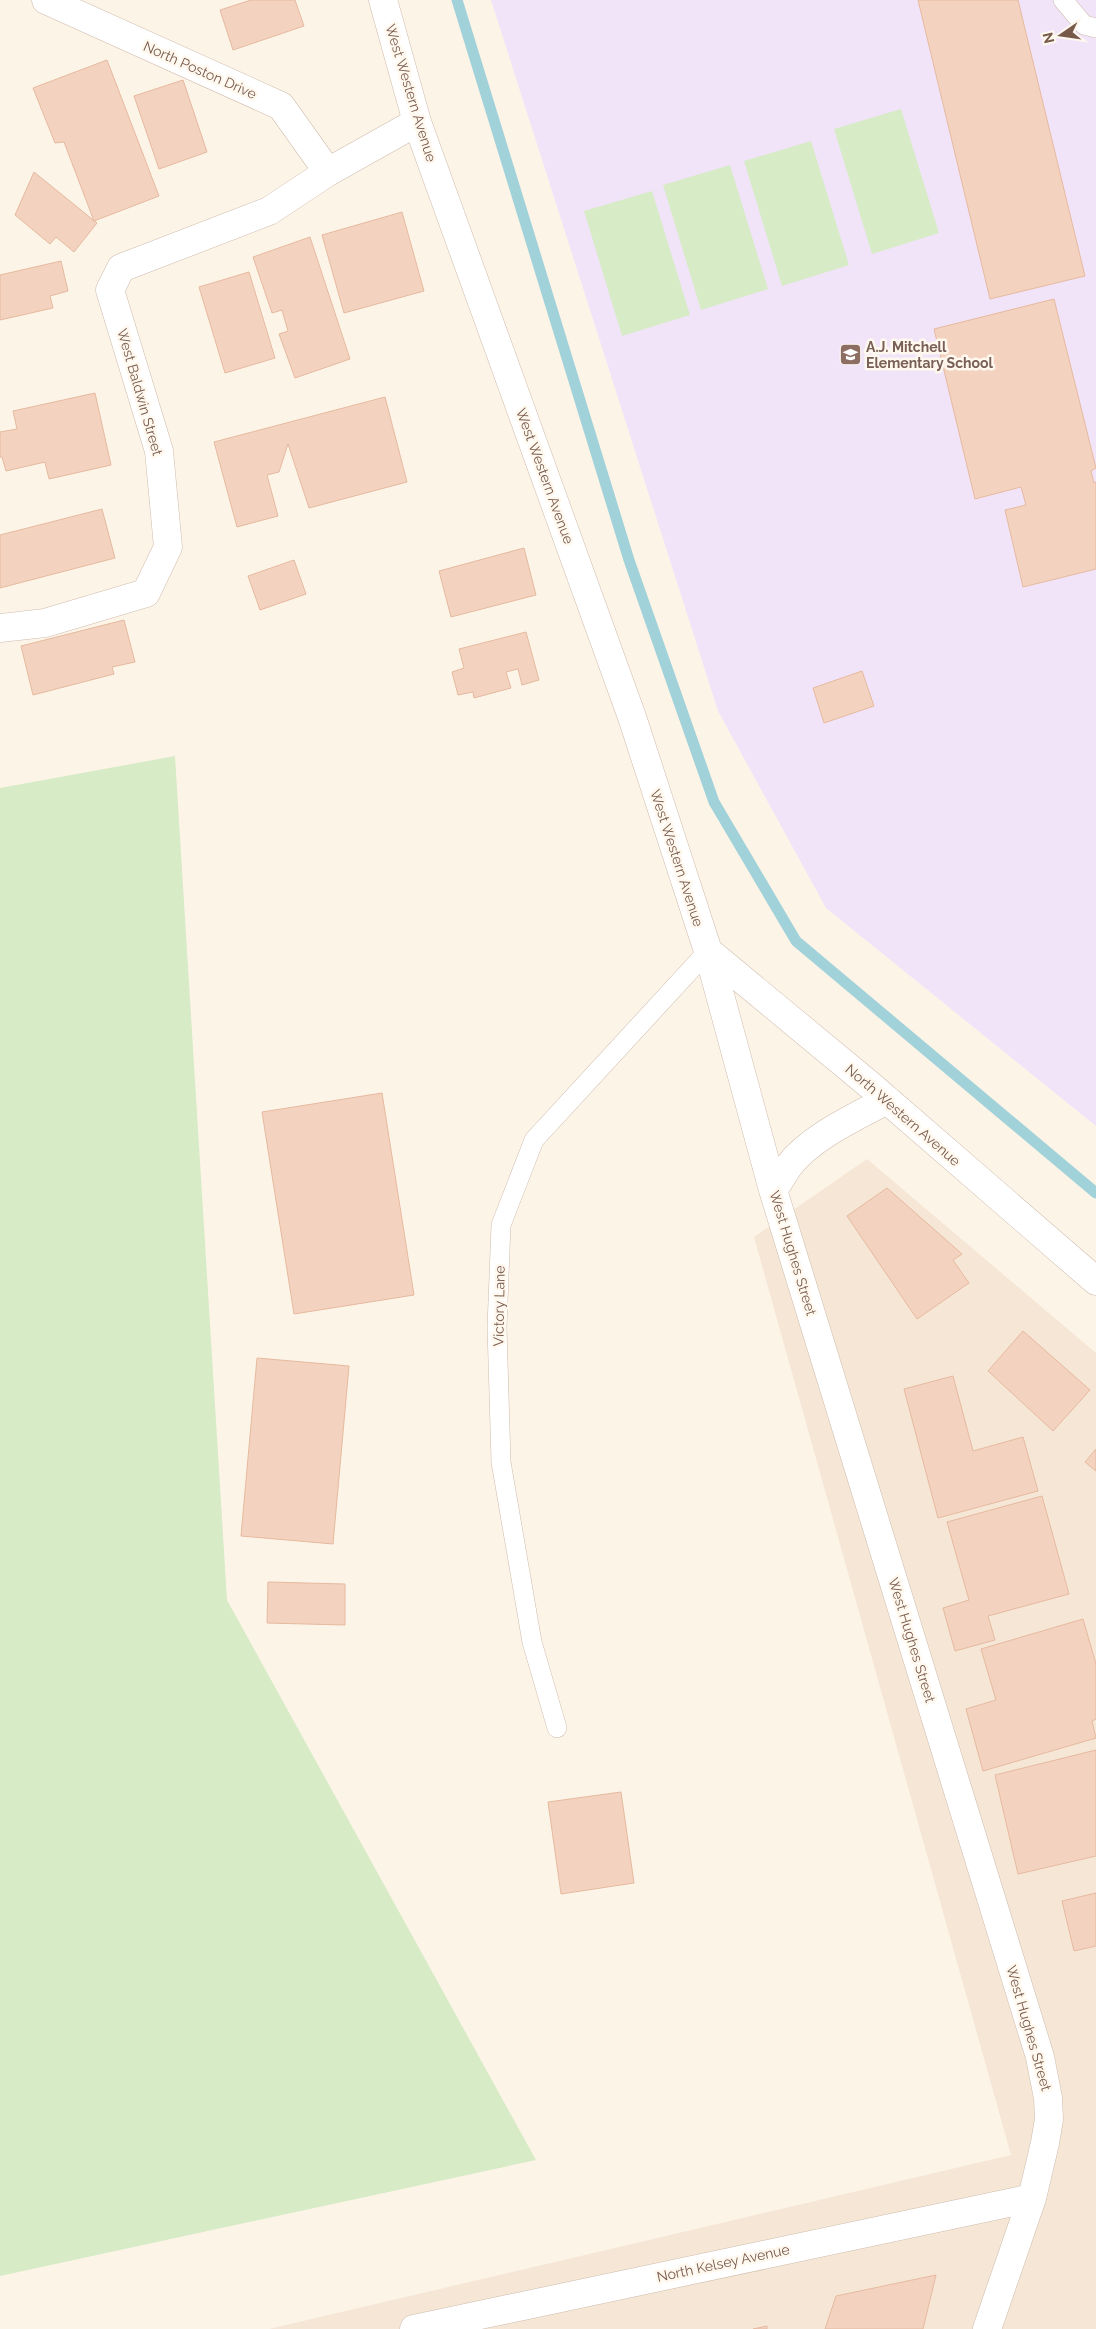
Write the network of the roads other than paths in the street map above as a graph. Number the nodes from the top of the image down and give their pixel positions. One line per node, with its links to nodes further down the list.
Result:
1 (46, 0): 6 (street, North Poston Drive)
2 (383, 0): 5 (street, West Western Avenue)
3 (1063, 0): 4 (lane)
4 (1096, 28)
5 (417, 122): 6 (street, West Baldwin Street); 8 (street, West Western Avenue)
6 (328, 172): 7 (street, West Baldwin Street)
7 (0, 628)
8 (708, 951): 9 (street, North Western Avenue); 10 (street, West Hughes Street); 12 (lane, Victory Lane)
9 (887, 1100): 10 (street); 11 (street, North Western Avenue)
10 (773, 1190): 13 (street, West Hughes Street)
11 (1096, 1281)
12 (557, 1728)
13 (1032, 2198): 14 (street, North Kelsey Avenue); 15 (street, West Hughes Street)
14 (414, 2329)
15 (986, 2329)

